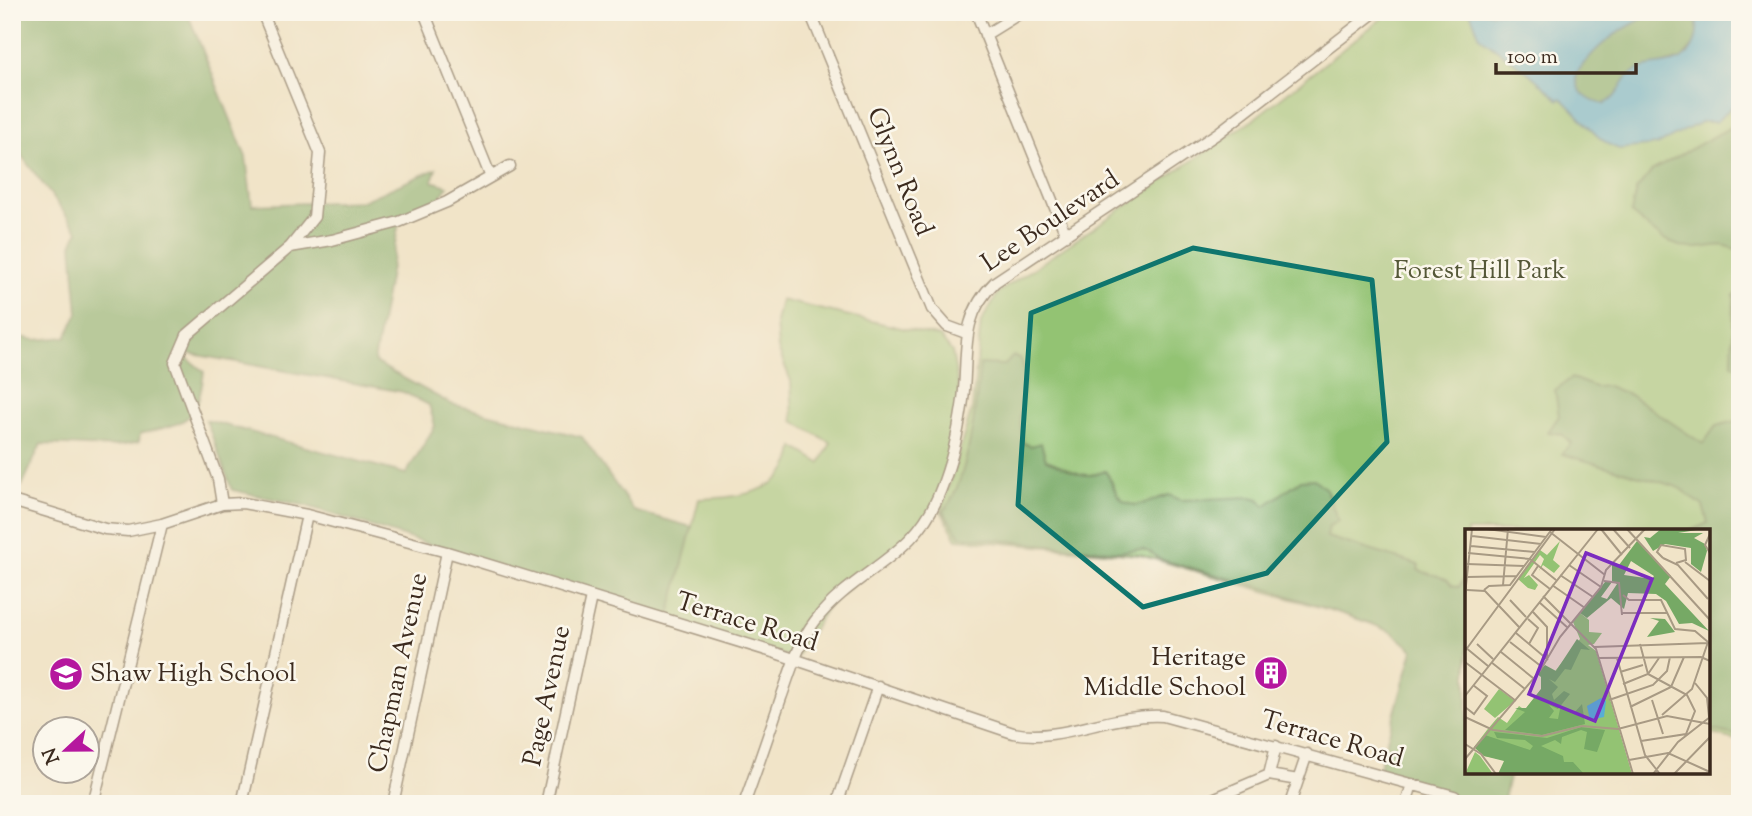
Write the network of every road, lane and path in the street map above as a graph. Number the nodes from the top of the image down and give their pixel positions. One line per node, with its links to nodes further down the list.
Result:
1 (262, 12): 11 (street)
2 (424, 12): 9 (street)
3 (810, 12): 12 (street, Glynn Road)
4 (976, 12): 7 (street)
5 (1022, 12): 7 (street)
6 (1375, 12): 10 (street, Lee Boulevard)
7 (985, 35): 10 (street)
8 (510, 166): 9 (street)
9 (490, 175): 11 (street)
10 (1066, 235): 12 (street, Lee Boulevard)
11 (290, 247): 14 (street)
12 (966, 333): 19 (street, Lee Boulevard)
13 (12, 502): 16 (street, Terrace Road)
14 (222, 504): 15 (street, Terrace Road); 16 (street, Terrace Road)
15 (307, 515): 17 (street, Terrace Road); 27 (street)
16 (162, 524): 26 (street)
17 (447, 552): 18 (street, Terrace Road); 28 (street, Chapman Avenue)
18 (591, 597): 19 (street, Terrace Road); 29 (street, Page Avenue)
19 (795, 659): 20 (street, Terrace Road); 30 (street, Lee Boulevard)
20 (878, 686): 21 (street, Terrace Road); 31 (street)
21 (1276, 746): 22 (street, Terrace Road); 23 (street)
22 (1307, 754): 24 (street); 25 (street, Terrace Road)
23 (1269, 775): 24 (street); 32 (street)
24 (1298, 780): 33 (street)
25 (1412, 784): 34 (street); 35 (street, Terrace Road)
26 (93, 804)
27 (242, 804)
28 (393, 804)
29 (545, 804)
30 (744, 804)
31 (837, 804)
32 (1201, 804)
33 (1290, 804)
34 (1406, 804)
35 (1466, 804)

